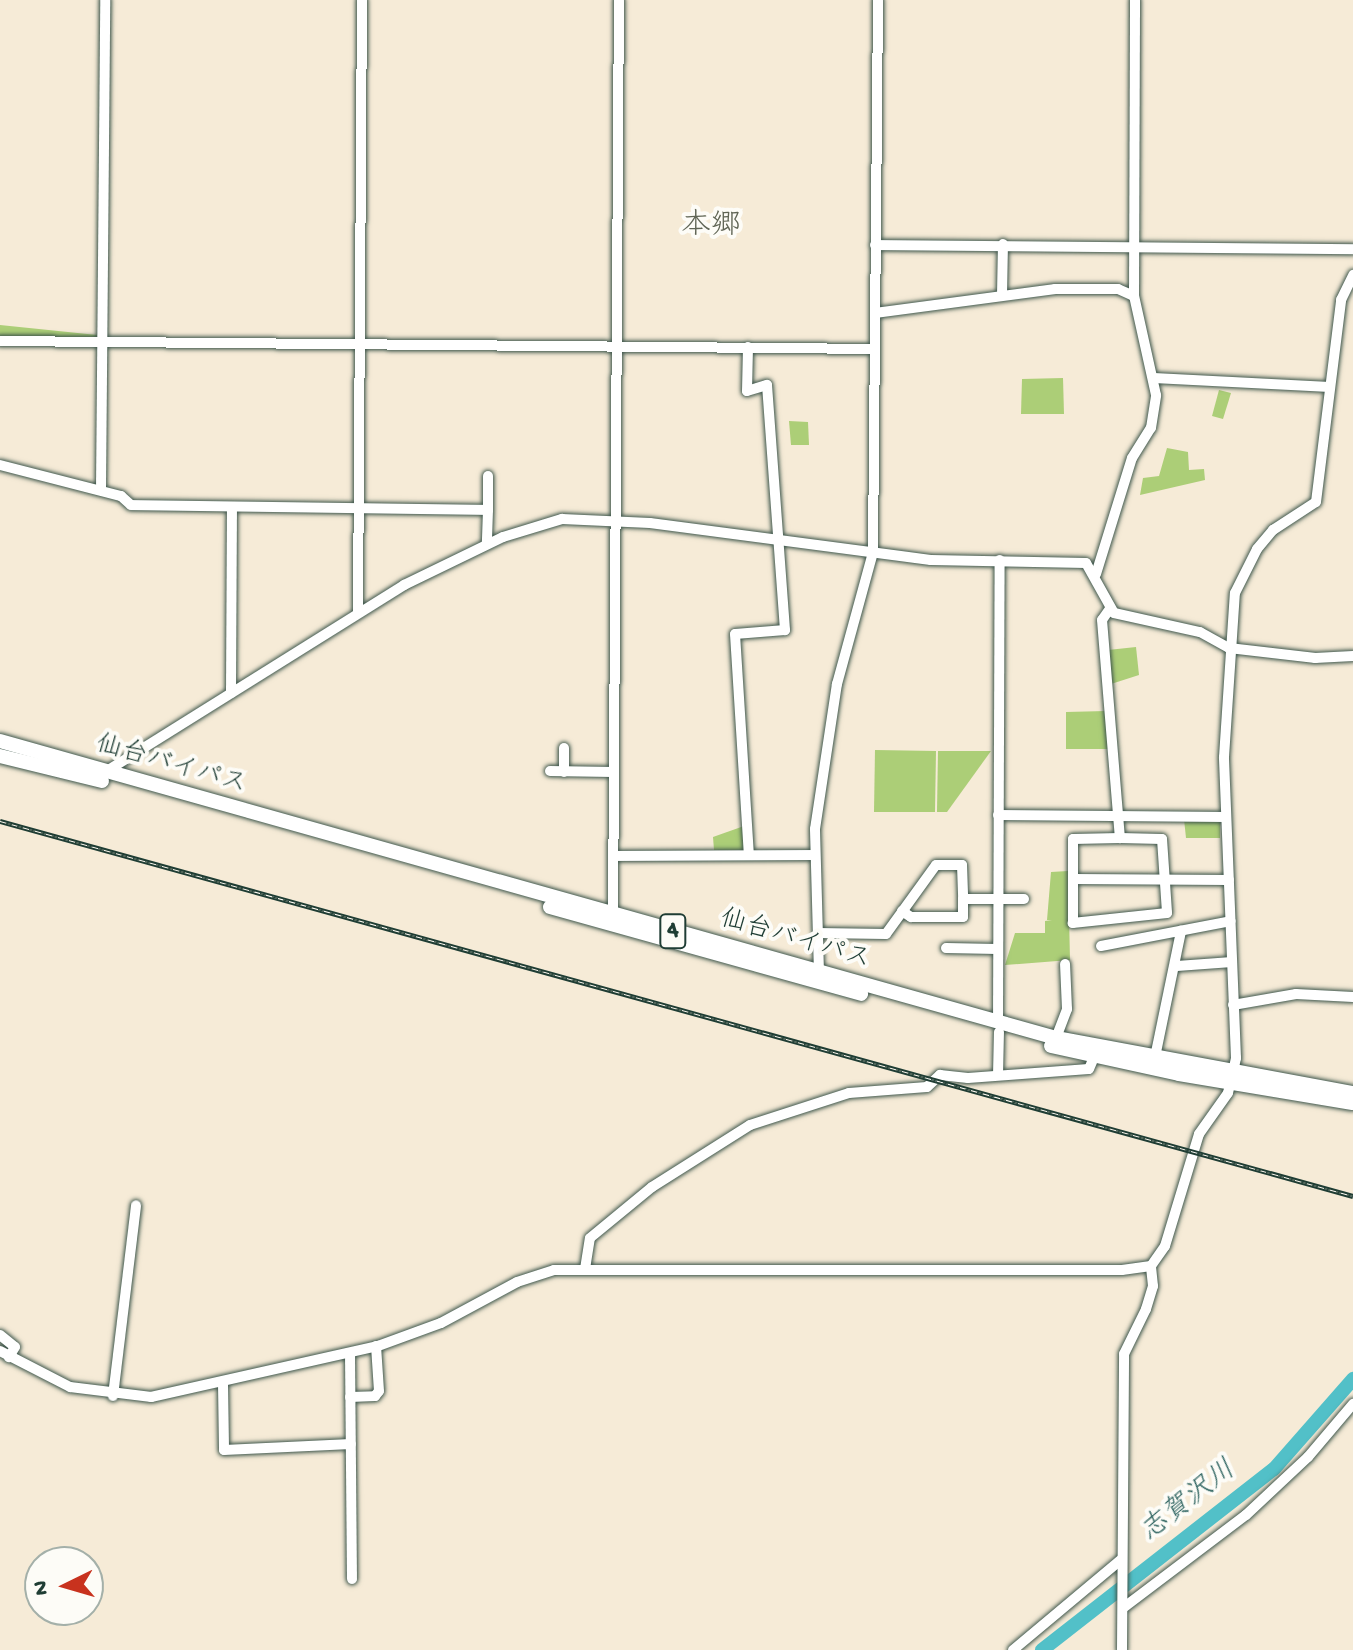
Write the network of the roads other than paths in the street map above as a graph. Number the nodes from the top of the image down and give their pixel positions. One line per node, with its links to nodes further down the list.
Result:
1 (105, 0): 15 (street)
2 (362, 0): 16 (street)
3 (619, 0): 17 (street)
4 (878, 0): 7 (street)
5 (1135, 0): 8 (street)
6 (1003, 244): 7 (street); 8 (street); 11 (street)
7 (875, 245): 13 (street)
8 (1134, 246): 9 (street); 12 (street)
9 (1353, 249)
10 (1353, 275): 21 (street)
11 (1002, 295): 12 (street); 13 (street)
12 (1134, 296): 20 (street)
13 (875, 313): 19 (street)
14 (0, 341): 15 (street)
15 (102, 341): 16 (street); 24 (street)
16 (359, 343): 17 (street); 26 (street)
17 (617, 345): 18 (street); 28 (street)
18 (748, 347): 19 (street); 29 (street)
19 (875, 349): 31 (street)
20 (1154, 378): 21 (street); 33 (street)
21 (1330, 387): 36 (street)
22 (0, 465): 24 (street)
23 (488, 476): 27 (street)
24 (101, 490): 25 (street)
25 (232, 508): 26 (street); 38 (street)
26 (360, 510): 27 (street); 35 (street)
27 (488, 510): 30 (street)
28 (616, 519): 29 (street); 30 (street); 44 (street)
29 (780, 538): 31 (street); 50 (street)
30 (487, 544): 35 (street)
31 (873, 552): 32 (street); 51 (street)
32 (1000, 560): 33 (street); 46 (street)
33 (1096, 574): 34 (street)
34 (1109, 610): 36 (street); 47 (street)
35 (358, 613): 38 (street)
36 (1229, 648): 37 (street); 48 (street)
37 (1353, 656)
38 (231, 693): 45 (street)
39 (0, 741): 45 (highway, 仙台バイパス / 4)
40 (564, 748): 43 (street)
41 (0, 756): 60 (highway, 仙台バイパス / 4)
42 (550, 771): 43 (street)
43 (564, 772): 44 (street)
44 (613, 772): 52 (street)
45 (103, 773): 60 (highway, 仙台バイパス / 4)
46 (998, 815): 47 (street); 58 (street)
47 (1119, 817): 48 (street); 49 (street)
48 (1226, 817): 55 (street)
49 (1120, 838): 53 (street); 54 (street)
50 (749, 855): 51 (street); 52 (street)
51 (812, 855): 64 (street)
52 (614, 856): 60 (street)
53 (1073, 879): 54 (street); 61 (street)
54 (1165, 879): 55 (street); 61 (street)
55 (1229, 880): 62 (street)
56 (963, 899): 58 (street); 59 (street); 59 (street)
57 (1024, 899): 58 (street)
58 (997, 900): 68 (street)
59 (902, 911): 64 (street)
60 (612, 920): 72 (highway, 仙台バイパス / 4); 75 (highway, 仙台バイパス / 4)
61 (1127, 920): 65 (street)
62 (1231, 921): 63 (street); 69 (street)
63 (1181, 931): 65 (street); 71 (street)
64 (818, 933): 72 (street)
65 (1131, 940): 66 (street)
66 (1101, 946)
67 (946, 948): 68 (street)
68 (997, 949): 75 (street)
69 (1232, 962): 71 (street); 74 (street)
70 (1065, 964): 76 (street)
71 (1177, 966): 78 (street)
72 (819, 973): 75 (highway, 仙台バイパス / 4)
73 (1353, 997): 74 (street)
74 (1233, 1005): 80 (street)
75 (999, 1028): 76 (highway, 仙台バイパス / 4); 77 (highway, 仙台バイパス / 4); 79 (street)
76 (1056, 1038): 78 (highway, 仙台バイパス / 4)
77 (1094, 1057): 79 (street); 80 (highway, 仙台バイパス / 4)
78 (1155, 1057): 80 (highway, 仙台バイパス / 4)
79 (998, 1075): 85 (street)
80 (1232, 1077): 81 (highway, 仙台バイパス / 4); 82 (highway, 仙台バイパス / 4); 84 (street)
81 (1353, 1093)
82 (1353, 1103)
83 (136, 1205): 91 (street)
84 (1151, 1266): 85 (street); 95 (street)
85 (585, 1269): 87 (street)
86 (0, 1335): 89 (street)
87 (376, 1346): 88 (street); 92 (street)
88 (350, 1353): 90 (street); 92 (street)
89 (5, 1354): 91 (street)
90 (223, 1384): 91 (street); 94 (street)
91 (113, 1396)
92 (350, 1397): 94 (street)
93 (1353, 1404): 97 (street)
94 (351, 1444): 96 (street)
95 (1122, 1561): 97 (street); 98 (street)
96 (352, 1579)
97 (1123, 1606): 99 (street)
98 (1013, 1650)
99 (1122, 1650)

